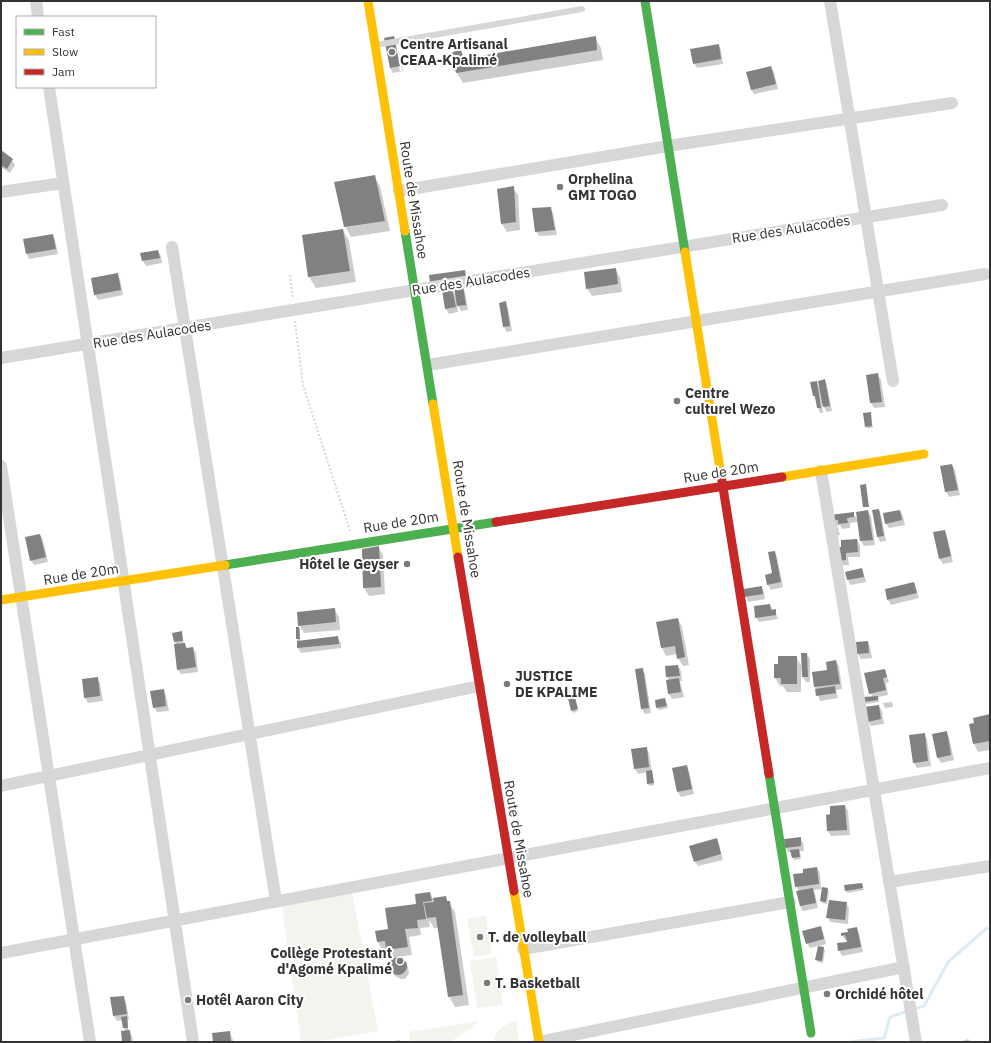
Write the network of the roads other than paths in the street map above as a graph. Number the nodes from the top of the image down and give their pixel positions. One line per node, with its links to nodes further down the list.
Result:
1 (36, 1): 6 (street)
2 (368, 1): 7 (street, Route de Missahoe)
3 (645, 1): 11 (street)
4 (830, 1): 10 (street)
5 (582, 9): 7 (lane)
6 (38, 16)
7 (375, 46): 13 (street, Route de Missahoe)
8 (49, 88): 12 (street)
9 (952, 103): 10 (street)
10 (849, 119): 11 (street); 16 (street)
11 (668, 146): 13 (street); 18 (street)
12 (64, 183): 14 (street); 24 (street)
13 (399, 191): 20 (street, Route de Missahoe)
14 (1, 192)
15 (942, 204): 16 (street, Rue des Aulacodes)
16 (866, 217): 18 (street, Rue des Aulacodes); 21 (street)
17 (172, 247): 23 (street)
18 (684, 247): 20 (street, Rue des Aulacodes); 22 (street)
19 (985, 274): 21 (street)
20 (414, 290): 23 (street, Rue des Aulacodes); 26 (street, Route de Missahoe)
21 (878, 291): 22 (street); 27 (street)
22 (696, 321): 26 (street); 31 (street)
23 (185, 328): 24 (street, Rue des Aulacodes); 33 (street)
24 (88, 344): 25 (street, Rue des Aulacodes); 34 (street)
25 (1, 358)
26 (428, 364): 32 (street, Route de Missahoe)
27 (893, 380)
28 (924, 454): 30 (street, Rue de 20m)
29 (1, 466): 35 (street)
30 (820, 471): 31 (street, Rue de 20m); 43 (street)
31 (723, 486): 32 (street, Rue de 20m); 44 (street)
32 (454, 528): 33 (street, Rue de 20m); 37 (street, Route de Missahoe)
33 (222, 565): 34 (street, Rue de 20m); 38 (street)
34 (124, 581): 35 (street, Rue de 20m); 39 (street)
35 (21, 597): 36 (street, Rue de 20m); 41 (street)
36 (1, 600)
37 (479, 686): 38 (street); 45 (street, Route de Missahoe)
38 (249, 734): 39 (street); 48 (street)
39 (150, 755): 41 (street); 50 (street)
40 (990, 768): 43 (street)
41 (49, 776): 42 (street); 51 (street)
42 (1, 786)
43 (874, 790): 44 (street); 47 (street)
44 (775, 808): 45 (street); 49 (street)
45 (508, 858): 48 (street); 52 (street, Route de Missahoe)
46 (990, 866): 47 (street)
47 (889, 882): 54 (street)
48 (276, 901): 50 (street)
49 (790, 902): 52 (street); 55 (street)
50 (174, 920): 51 (street); 58 (street)
51 (74, 939): 53 (street); 57 (street)
52 (523, 949): 59 (street, Route de Missahoe)
53 (1, 952)
54 (904, 967): 55 (street); 60 (street)
55 (804, 988): 56 (street); 59 (street)
56 (811, 1033)
57 (90, 1042)
58 (193, 1042)
59 (539, 1042)
60 (916, 1042)

